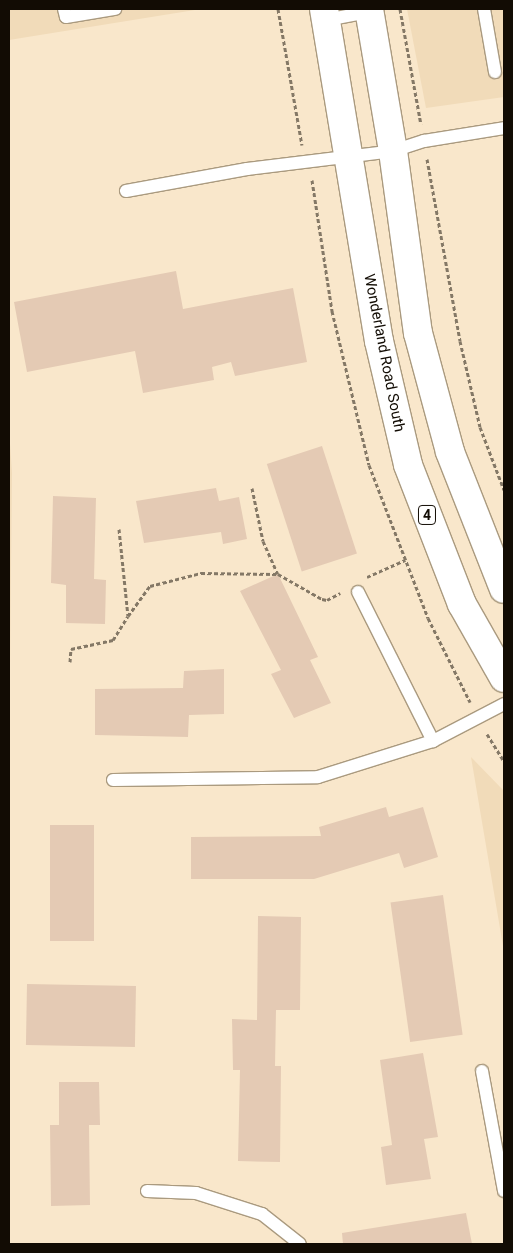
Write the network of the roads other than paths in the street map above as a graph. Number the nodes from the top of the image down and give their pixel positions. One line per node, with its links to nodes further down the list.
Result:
1 (64, 9): 2 (lane)
2 (115, 9)
3 (484, 9): 6 (lane)
4 (373, 10): 5 (lane); 8 (main road)
5 (325, 14): 9 (main road, Wonderland Road South / 4)
6 (495, 72)
7 (504, 128): 8 (lane)
8 (393, 150): 9 (lane); 11 (main road)
9 (350, 158): 10 (lane); 13 (main road, Wonderland Road South / 4)
10 (126, 191)
11 (504, 590)
12 (358, 592): 15 (lane)
13 (504, 678)
14 (504, 704): 15 (lane)
15 (433, 741): 16 (lane)
16 (113, 780)
17 (482, 1072): 18 (lane)
18 (504, 1191)
19 (147, 1192): 20 (lane)
20 (300, 1244)

